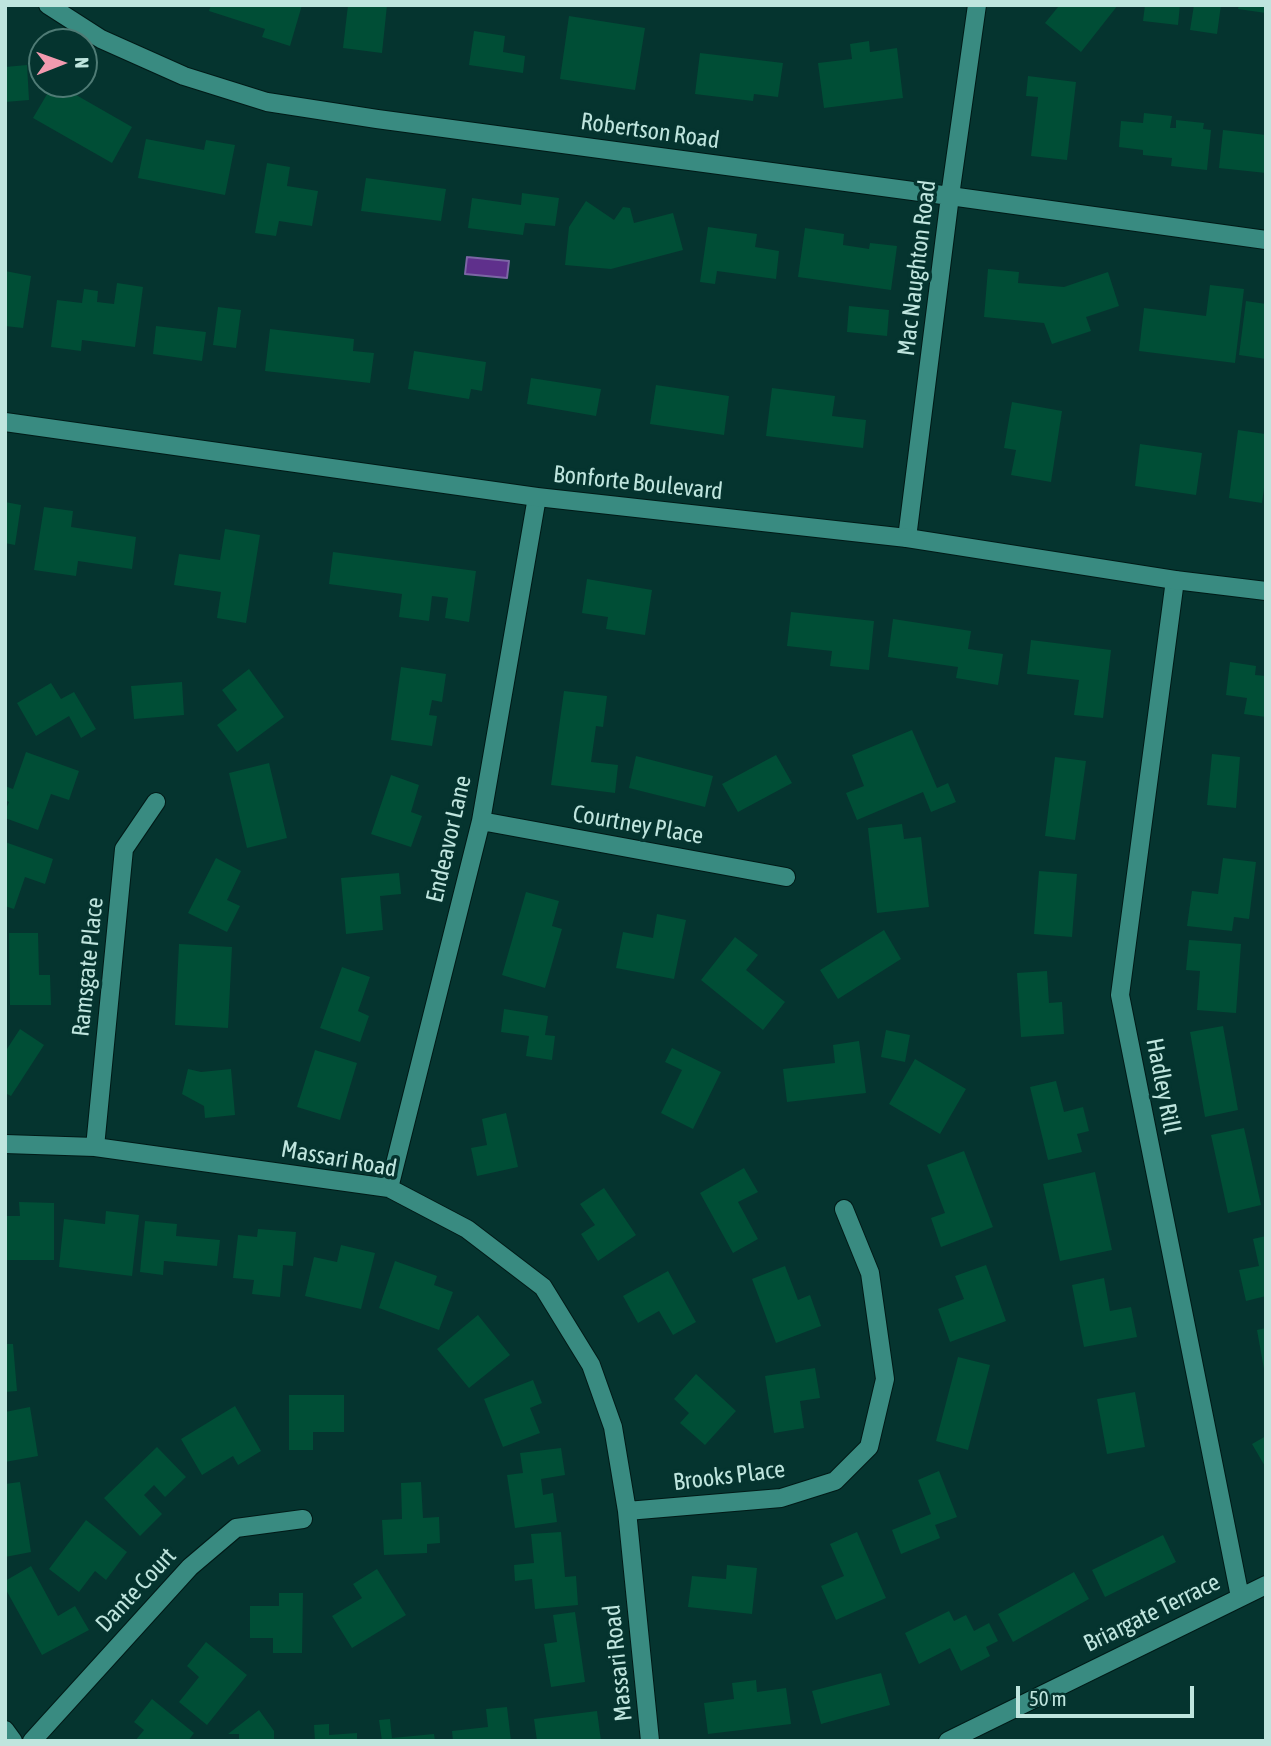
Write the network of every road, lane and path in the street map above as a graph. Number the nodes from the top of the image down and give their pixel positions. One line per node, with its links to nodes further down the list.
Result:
1 (48, 5): 3 (street, Robertson Road)
2 (977, 5): 3 (street, Mac Naughton Road)
3 (950, 196): 4 (street, Robertson Road); 7 (street, Mac Naughton Road)
4 (1266, 240)
5 (5, 422): 6 (street, Bonforte Boulevard)
6 (537, 497): 7 (street, Bonforte Boulevard); 11 (street, Endeavor Lane)
7 (907, 538): 8 (street, Bonforte Boulevard)
8 (1175, 580): 9 (street, Bonforte Boulevard); 20 (street, Hadley Rill)
9 (1266, 591)
10 (156, 802): 14 (street, Ramsgate Place)
11 (481, 821): 12 (street, Courtney Place); 15 (street, Endeavor Lane)
12 (786, 877)
13 (5, 1144): 14 (street, Massari Road)
14 (95, 1147): 15 (street, Massari Road)
15 (389, 1188): 17 (street, Massari Road)
16 (844, 1209): 17 (street, Brooks Place)
17 (627, 1511): 24 (street, Massari Road)
18 (303, 1519): 23 (street, Dante Court)
19 (1266, 1585): 20 (street, Briargate Terrace)
20 (1240, 1597): 25 (street, Briargate Terrace)
21 (5, 1730): 22 (street)
22 (13, 1741)
23 (32, 1741)
24 (650, 1741)
25 (948, 1741)

